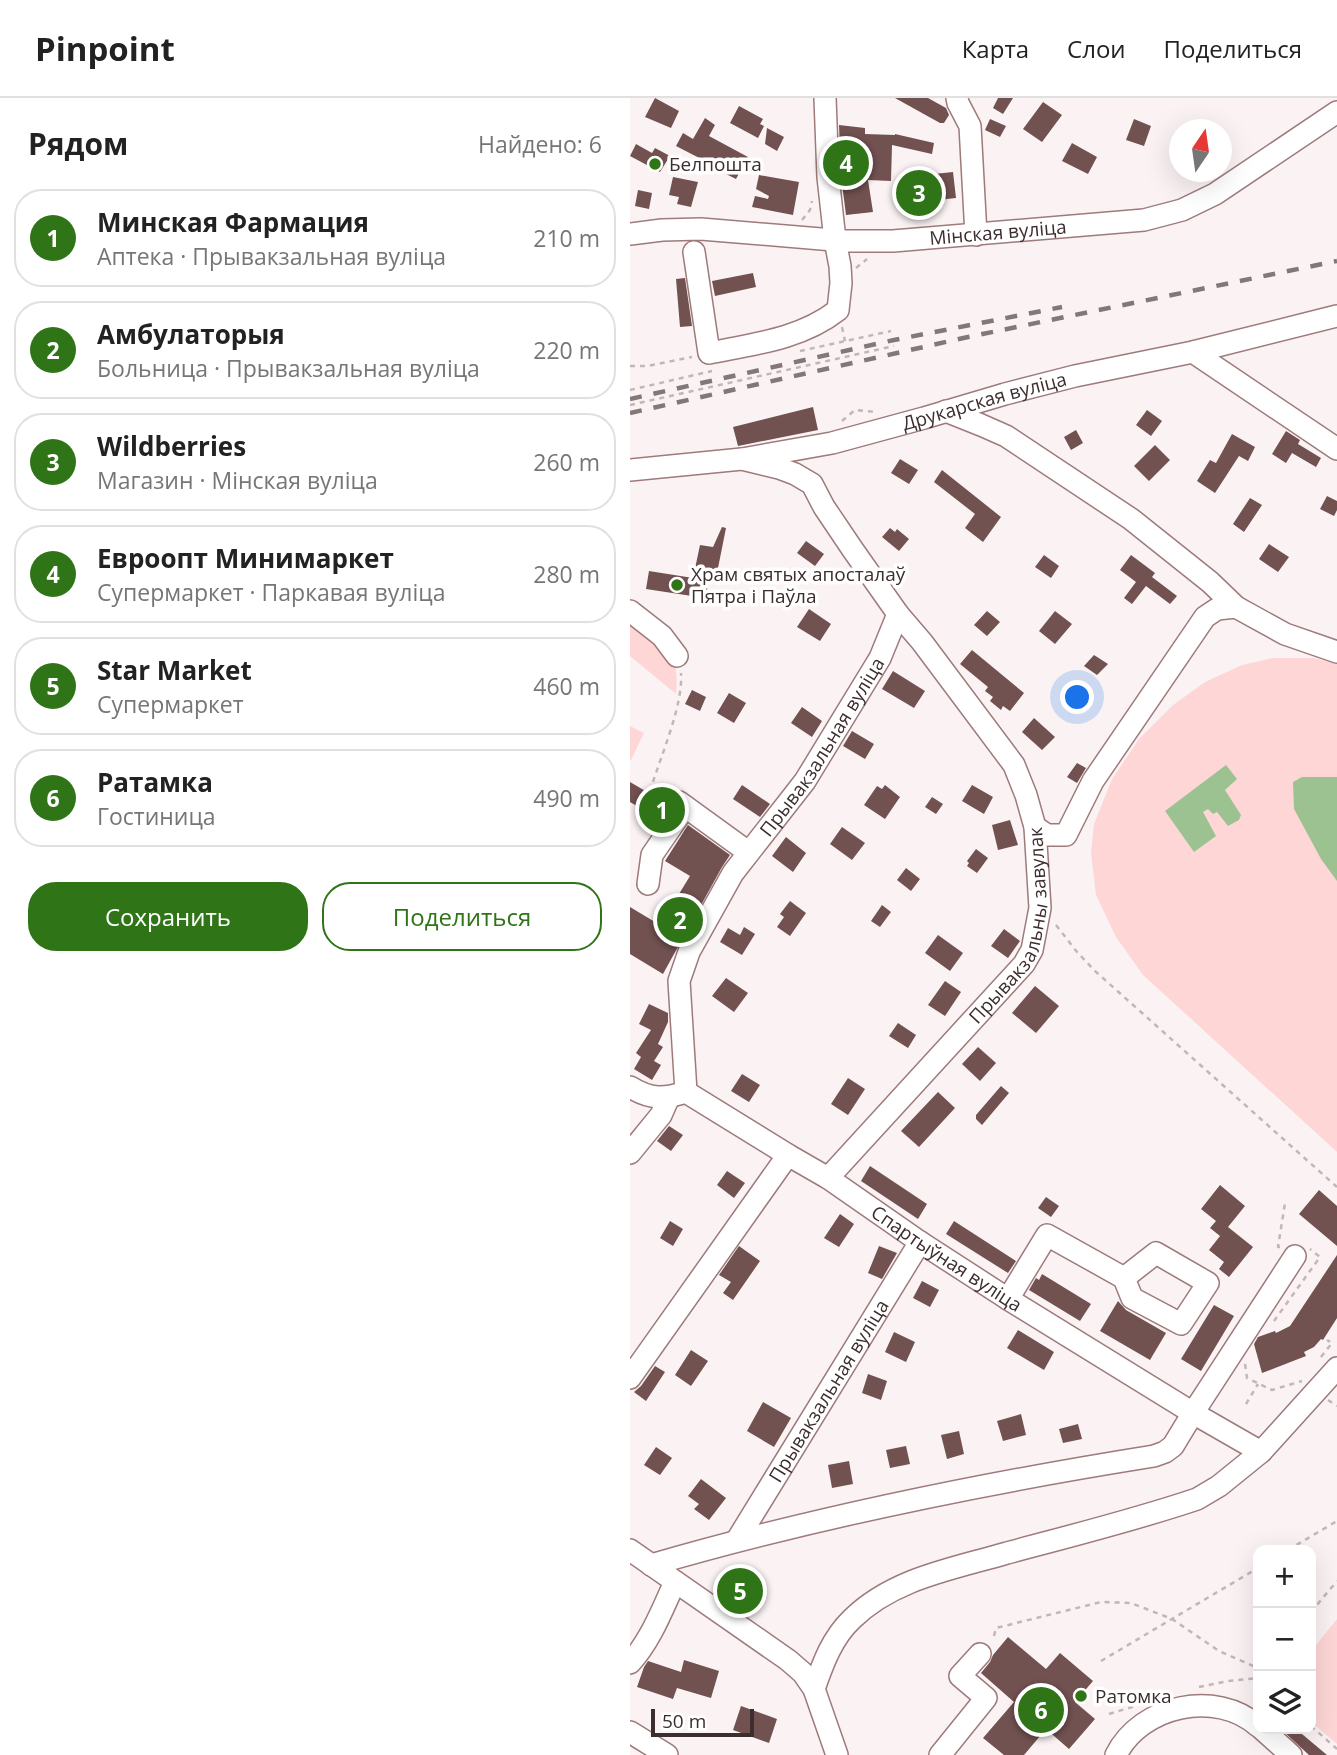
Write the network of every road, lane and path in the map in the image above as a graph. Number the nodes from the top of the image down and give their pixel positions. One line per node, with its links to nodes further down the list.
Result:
1 (825, 98): 6 (street)
2 (957, 98): 5 (street)
3 (1337, 112): 5 (street, Мінская вуліца)
4 (630, 234): 6 (street, Мінская вуліца)
5 (976, 234): 6 (street, Мінская вуліца)
6 (835, 240): 9 (street)
7 (694, 252): 13 (street)
8 (868, 257): 9 (path)
9 (841, 283): 13 (street)
10 (1337, 316): 12 (street, Друкарская вуліца)
11 (894, 346): 15 (path)
12 (1193, 352): 17 (street, Друкарская вуліца); 20 (street)
13 (709, 353): 14 (path)
14 (630, 366)
15 (630, 405)
16 (855, 410): 18 (path)
17 (946, 411): 19 (street, Друкарская вуліца); 24 (street)
18 (876, 412)
19 (832, 443): 21 (street, Друкарская вуліца); 23 (street)
20 (1337, 449)
21 (742, 459): 22 (street, Друкарская вуліца); 23 (street)
22 (630, 470)
23 (812, 484): 26 (street)
24 (1236, 607): 27 (street); 30 (street)
25 (630, 611): 28 (street)
26 (898, 614): 30 (street, Прывакзальны завулак); 31 (street, Прывакзальная вуліца)
27 (1337, 652)
28 (677, 656): 29 (path)
29 (682, 804): 31 (street); 32 (street)
30 (1035, 827): 33 (street, Прывакзальны завулак)
31 (748, 852): 35 (street, Прывакзальная вуліца)
32 (648, 884)
33 (1040, 908): 38 (street, Прывакзальны завулак); 39 (path)
34 (630, 1087): 35 (street, Спартыўная вуліца)
35 (678, 1094): 36 (street); 37 (street, Спартыўная вуліца)
36 (630, 1153)
37 (788, 1156): 38 (street, Спартыўная вуліца); 49 (street)
38 (828, 1178): 41 (street, Спартыўная вуліца)
39 (1337, 1187)
40 (1285, 1203): 42 (path)
41 (920, 1242): 44 (street, Спартыўная вуліца); 56 (street, Прывакзальная вуліца)
42 (1296, 1250): 45 (path); 53 (street)
43 (1124, 1278): 44 (street)
44 (1007, 1299): 53 (street, Спартыўная вуліца)
45 (1267, 1323)
46 (1327, 1339): 48 (path)
47 (1244, 1359): 51 (path)
48 (1328, 1365): 54 (street)
49 (630, 1378)
50 (1304, 1381): 51 (path)
51 (1258, 1384): 52 (path)
52 (1246, 1404)
53 (1193, 1413): 54 (street, Спартыўная вуліца); 56 (street)
54 (1261, 1452): 70 (street)
55 (1337, 1521): 57 (path)
56 (737, 1540): 59 (street)
57 (1296, 1545)
58 (630, 1550): 59 (street)
59 (651, 1565): 61 (street)
60 (1253, 1571): 64 (path)
61 (675, 1581): 68 (street); 70 (street)
62 (1337, 1581): 63 (path)
63 (1314, 1608)
64 (1172, 1619): 65 (path); 67 (path); 69 (path)
65 (995, 1636)
66 (980, 1654): 78 (street)
67 (1101, 1661)
68 (630, 1663)
69 (1253, 1666)
70 (814, 1689): 77 (street)
71 (1253, 1721): 79 (street)
72 (1316, 1730): 75 (path)
73 (630, 1732): 76 (street)
74 (1268, 1734): 80 (street)
75 (1337, 1749)
76 (667, 1755)
77 (837, 1755)
78 (940, 1755)
79 (1116, 1755)
80 (1291, 1755)

